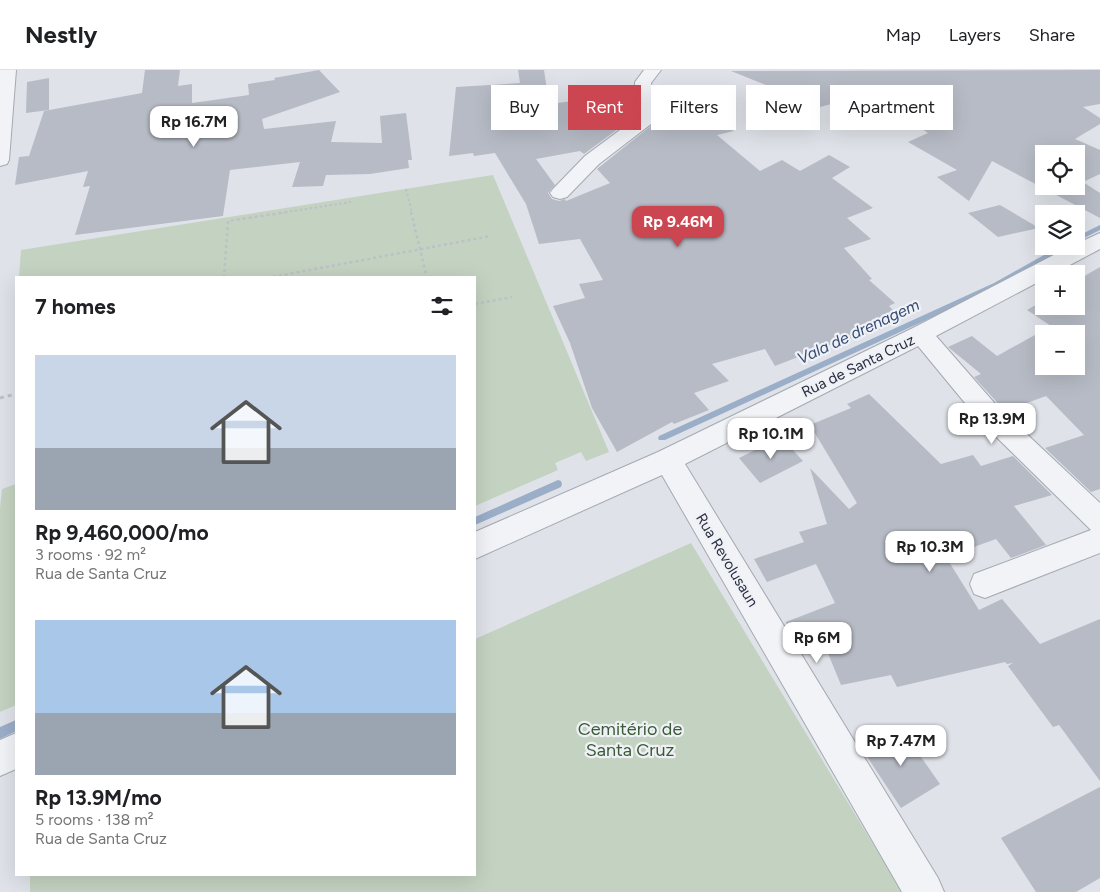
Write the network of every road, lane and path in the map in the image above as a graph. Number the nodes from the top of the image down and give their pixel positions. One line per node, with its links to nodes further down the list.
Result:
1 (8, 70): 3 (street)
2 (653, 70): 5 (street)
3 (0, 160)
4 (406, 189): 9 (path)
5 (560, 193)
6 (351, 202): 10 (path)
7 (491, 236): 9 (path)
8 (1100, 240): 15 (street, Rua de Santa Cruz)
9 (420, 249): 11 (path); 12 (path)
10 (224, 276)
11 (278, 276)
12 (426, 276)
13 (512, 297): 14 (path)
14 (476, 304)
15 (921, 334): 18 (street, Rua de Santa Cruz); 19 (street)
16 (15, 394): 17 (path)
17 (0, 398)
18 (668, 460): 21 (street, Rua de Santa Cruz); 25 (street, Rua Revolusaun)
19 (1100, 521)
20 (1100, 540): 22 (street)
21 (476, 546)
22 (985, 584)
23 (15, 751): 24 (street)
24 (0, 758)
25 (924, 892)

